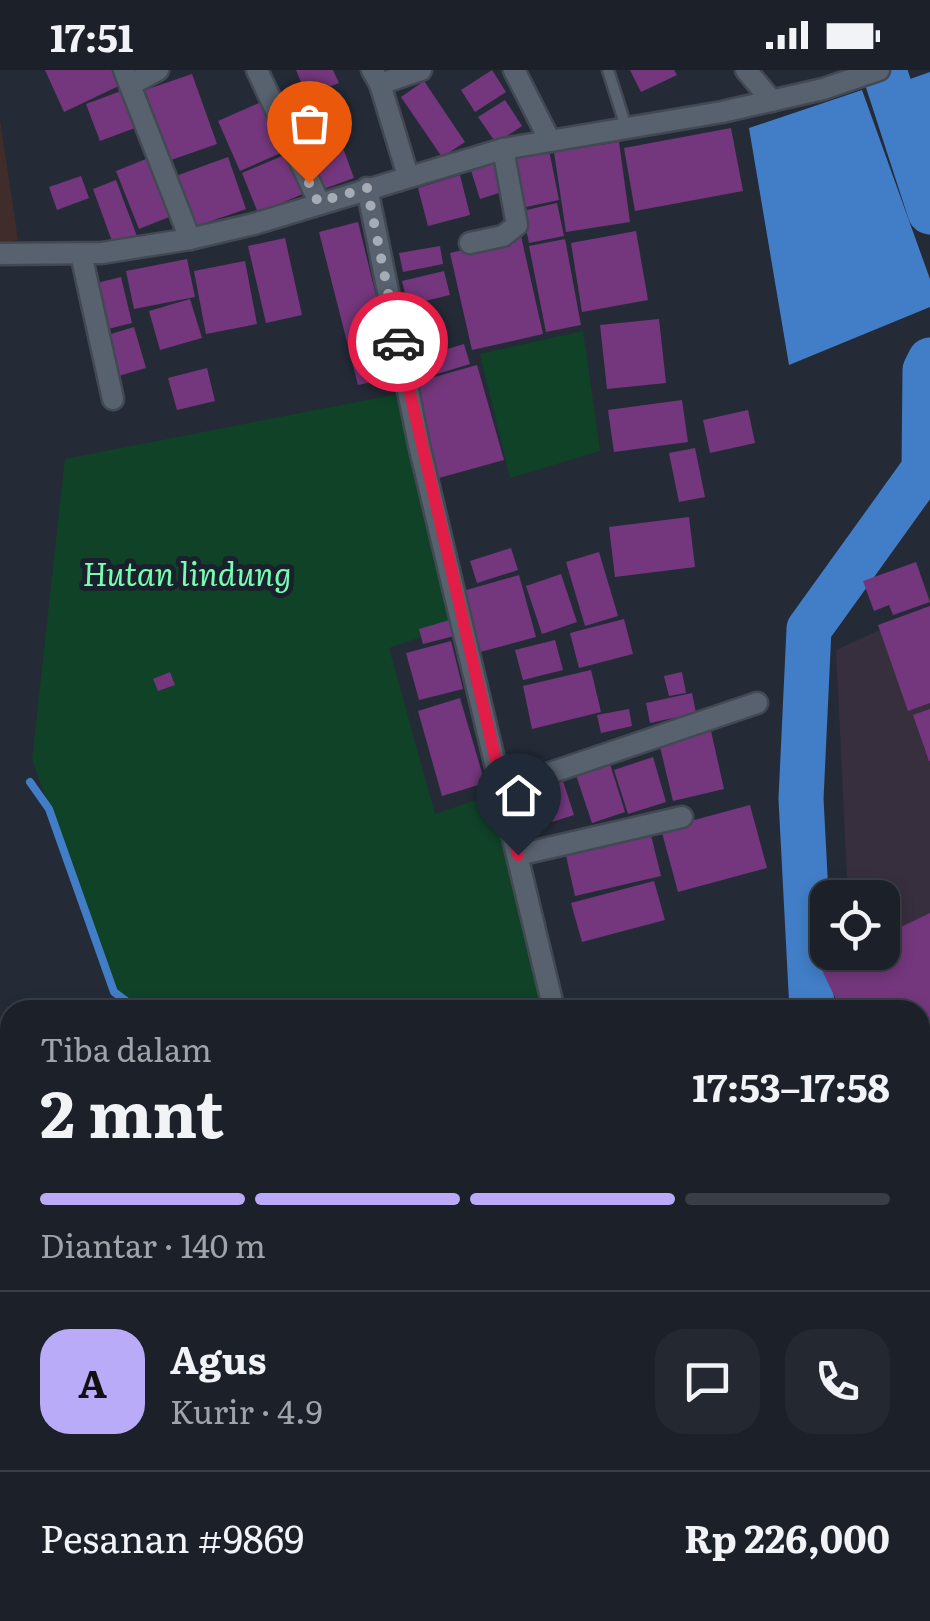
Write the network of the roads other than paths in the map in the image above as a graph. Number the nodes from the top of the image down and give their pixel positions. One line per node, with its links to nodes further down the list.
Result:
1 (158, 70): 9 (street)
2 (257, 70): 16 (street)
3 (421, 70): 8 (street)
4 (514, 70): 12 (street)
5 (608, 70): 11 (lane)
6 (746, 70): 10 (street)
7 (874, 71): 10 (street)
8 (376, 77): 14 (street)
9 (127, 78): 17 (street)
10 (772, 101): 11 (street)
11 (626, 127): 12 (street)
12 (550, 140): 13 (street)
13 (503, 149): 14 (street); 18 (street)
14 (408, 176): 15 (street)
15 (367, 188): 16 (street); 23 (street)
16 (318, 202): 17 (street)
17 (190, 239): 20 (street)
18 (470, 243)
19 (0, 254): 20 (street)
20 (81, 254): 21 (street)
21 (113, 399)
22 (756, 703): 23 (street)
23 (503, 789): 25 (street)
24 (682, 816): 25 (street)
25 (518, 855): 26 (street)
26 (552, 1000)

